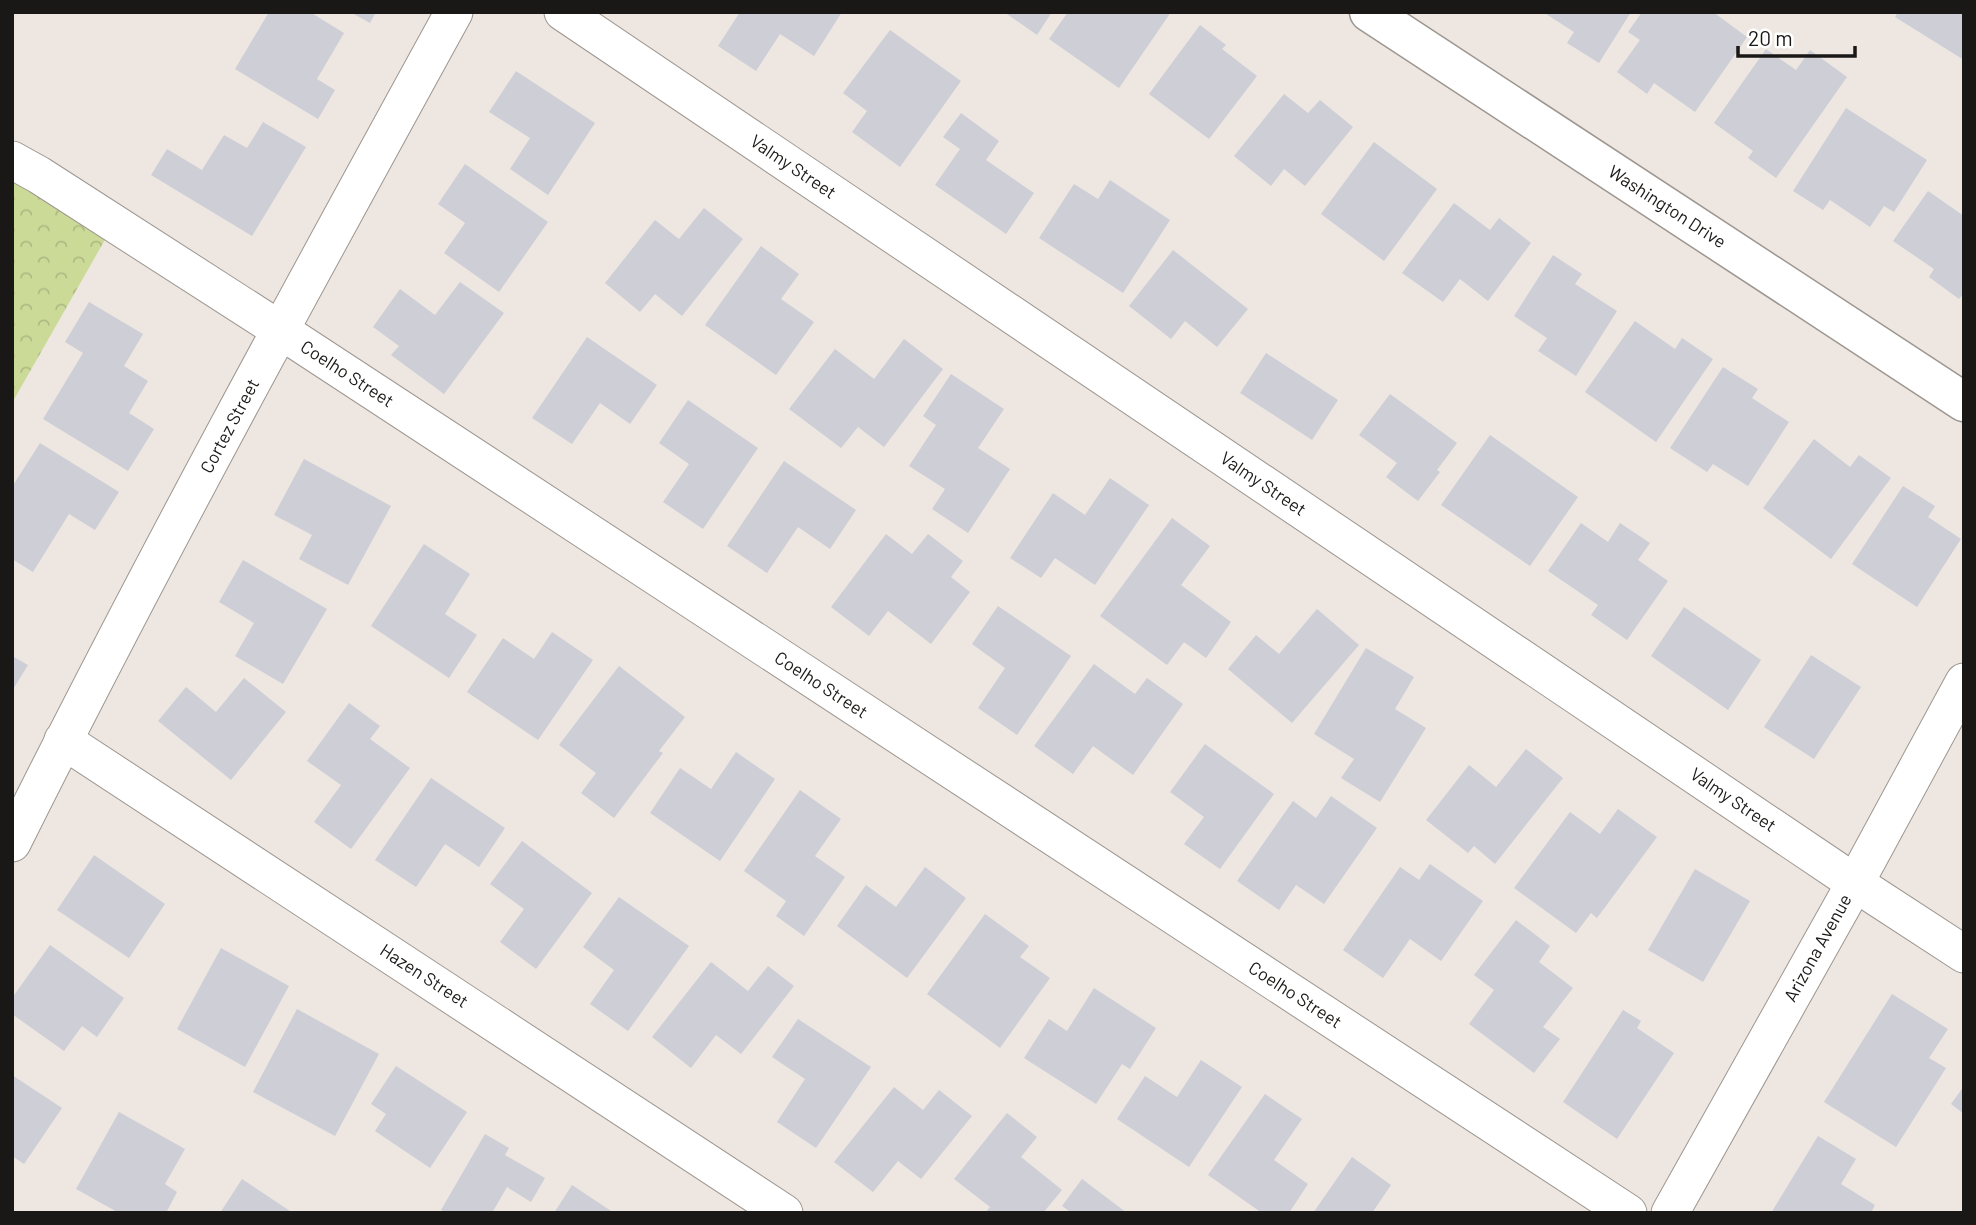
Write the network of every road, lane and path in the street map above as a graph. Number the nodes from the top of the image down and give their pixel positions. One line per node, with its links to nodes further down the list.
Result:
1 (454, 12): 5 (street, Cortez Street)
2 (563, 12): 10 (street, Valmy Street)
3 (1369, 12): 6 (street, Washington Drive)
4 (12, 160): 5 (street, Coelho Street)
5 (280, 330): 8 (street, Cortez Street); 13 (street, Coelho Street)
6 (1964, 402)
7 (1964, 682): 10 (street, Arizona Avenue)
8 (63, 740): 9 (street, Cortez Street); 12 (street, Hazen Street)
9 (12, 843)
10 (1855, 883): 11 (street, Valmy Street); 14 (street, Arizona Avenue)
11 (1964, 954)
12 (784, 1213)
13 (1628, 1213)
14 (1670, 1213)

